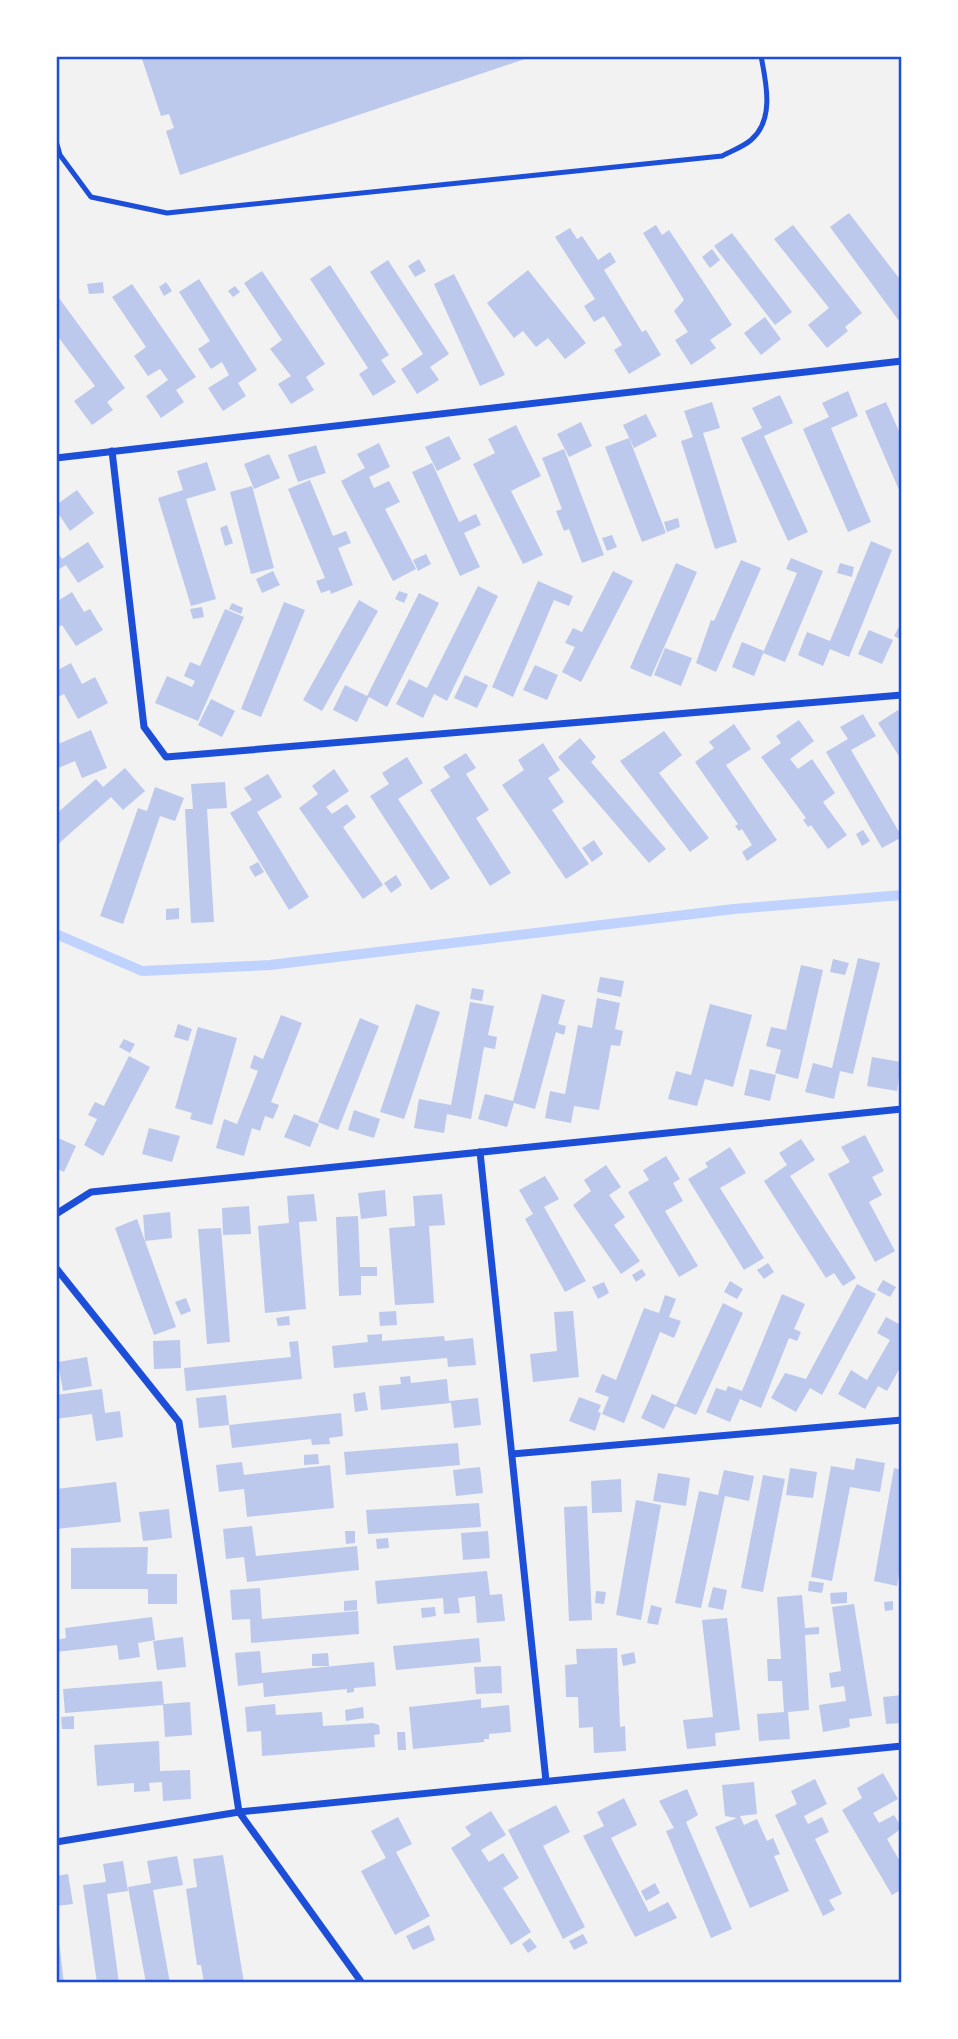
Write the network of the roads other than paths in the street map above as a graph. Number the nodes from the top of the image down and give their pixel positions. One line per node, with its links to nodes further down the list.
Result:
1 (761, 56): 2 (lane)
2 (56, 141)
3 (902, 361): 4 (street)
4 (112, 451): 5 (street); 6 (street)
5 (56, 458)
6 (902, 695)
7 (902, 1109): 8 (street)
8 (480, 1152): 9 (street); 12 (street)
9 (56, 1214)
10 (56, 1268): 15 (street)
11 (902, 1420): 12 (street)
12 (512, 1454): 14 (street)
13 (902, 1746): 14 (street)
14 (546, 1781): 15 (street)
15 (239, 1812): 16 (street); 17 (street)
16 (56, 1842)
17 (362, 1983)

